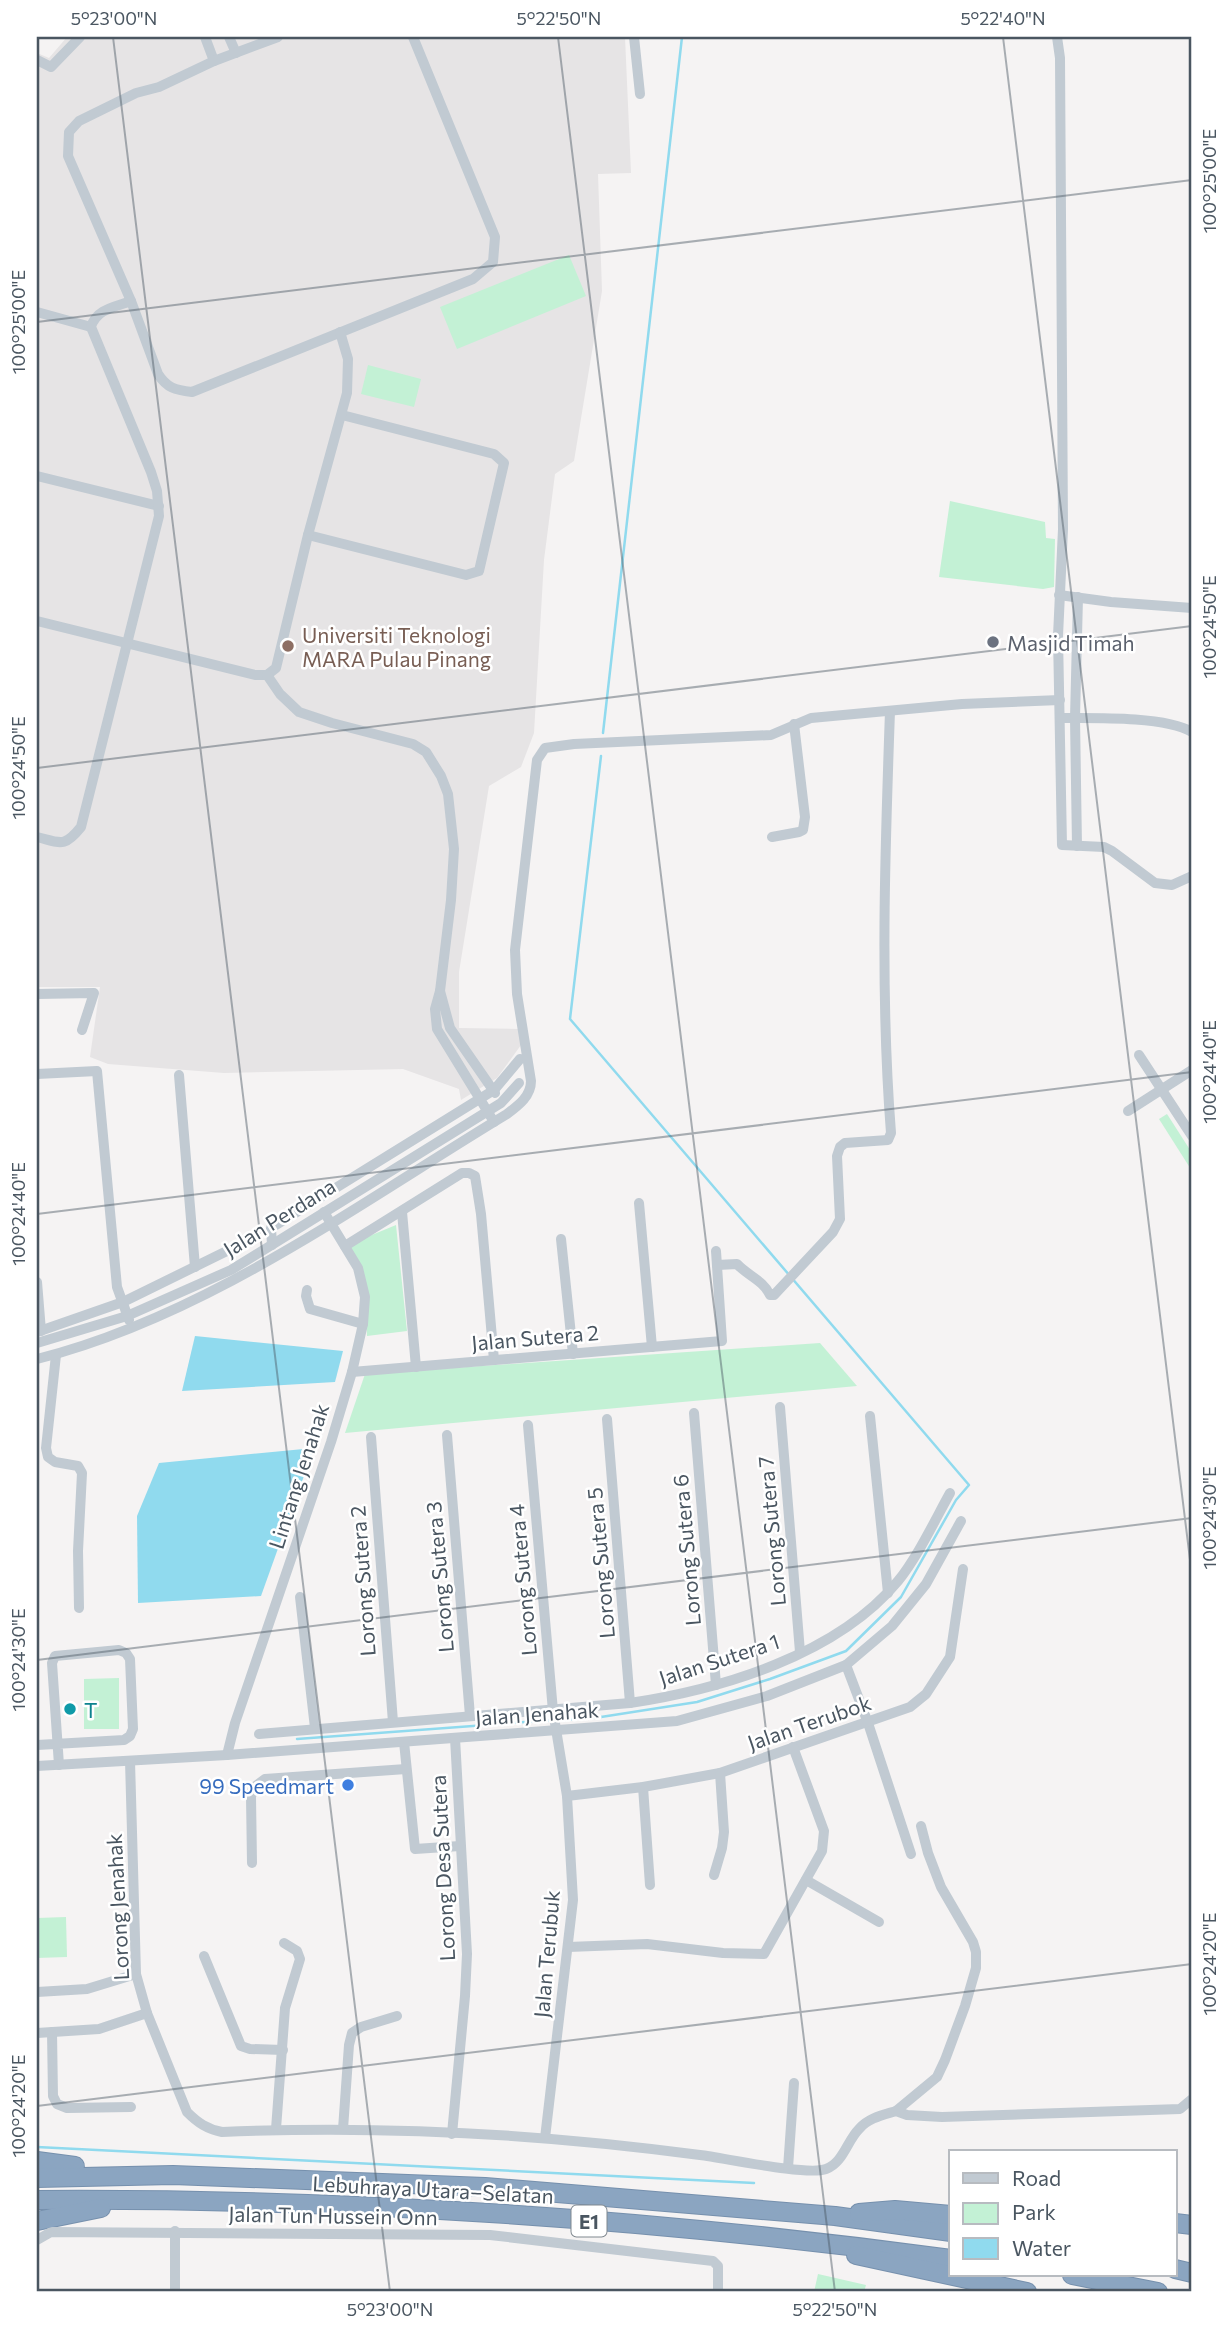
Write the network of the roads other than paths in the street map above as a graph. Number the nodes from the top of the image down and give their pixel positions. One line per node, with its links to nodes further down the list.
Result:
1 (79, 37): 9 (street)
2 (205, 37): 10 (street)
3 (229, 37): 8 (street)
4 (278, 37): 8 (street)
5 (413, 37): 15 (street)
6 (634, 37): 11 (street)
7 (1057, 37): 20 (street)
8 (236, 53): 10 (street)
9 (37, 60)
10 (214, 61): 12 (street)
11 (640, 94)
12 (131, 300): 14 (street); 15 (street)
13 (37, 312): 14 (street)
14 (91, 327): 18 (street)
15 (340, 332): 16 (street)
16 (342, 415): 19 (street); 19 (street)
17 (37, 476): 18 (street)
18 (159, 506): 24 (street)
19 (308, 535): 25 (street)
20 (1059, 595): 21 (street); 26 (street)
21 (1078, 597): 22 (street); 29 (street)
22 (1192, 608)
23 (37, 621): 24 (street)
24 (127, 643): 25 (street); 32 (street)
25 (267, 675): 36 (street)
26 (1060, 700): 27 (street); 28 (street)
27 (890, 711): 30 (street); 63 (street)
28 (1060, 718): 29 (street); 34 (street)
29 (1075, 718): 31 (street); 34 (street)
30 (793, 724): 33 (street); 51 (street, Jalan Perdana)
31 (1192, 732)
32 (37, 837)
33 (772, 837)
34 (1077, 846): 35 (street)
35 (1192, 876)
36 (440, 990): 45 (street); 47 (street)
37 (37, 994): 38 (street)
38 (82, 1030)
39 (1139, 1055): 46 (street)
40 (520, 1059): 45 (street)
41 (1192, 1070): 46 (street)
42 (37, 1074): 67 (street)
43 (179, 1075): 64 (street)
44 (519, 1083): 48 (street, Jalan Perdana)
45 (494, 1090): 47 (street); 48 (street)
46 (1162, 1090): 50 (street); 53 (street)
47 (481, 1098): 49 (street); 59 (street)
48 (501, 1103): 49 (street, Jalan Perdana); 51 (street)
49 (488, 1111): 52 (street); 55 (street, Jalan Perdana)
50 (1128, 1111)
51 (507, 1114): 52 (street, Jalan Perdana)
52 (494, 1122): 57 (street, Jalan Perdana)
53 (1192, 1136)
54 (639, 1203): 73 (street)
55 (324, 1212): 57 (street, Lintang Jenahak); 59 (street, Jalan Perdana)
56 (402, 1212): 60 (street); 77 (street); 78 (street)
57 (330, 1223): 60 (street, Lintang Jenahak); 70 (street, Jalan Perdana)
58 (561, 1239): 74 (street)
59 (272, 1245): 68 (street, Jalan Perdana)
60 (345, 1246): 69 (street, Lintang Jenahak)
61 (234, 1247): 64 (street)
62 (716, 1251): 63 (street)
63 (717, 1265): 73 (street, Jalan Sutera 2)
64 (195, 1267): 67 (street)
65 (37, 1282): 71 (street)
66 (307, 1290): 69 (street)
67 (123, 1302): 68 (street); 71 (street)
68 (127, 1317): 70 (street); 72 (street, Jalan Perdana)
69 (363, 1324): 79 (street, Lintang Jenahak)
70 (133, 1327): 75 (street, Jalan Perdana)
71 (39, 1331)
72 (37, 1343)
73 (652, 1347): 74 (street, Jalan Sutera 2)
74 (573, 1354): 77 (street, Jalan Sutera 2)
75 (56, 1355): 76 (street, Jalan Perdana); 92 (street)
76 (37, 1359)
77 (494, 1360): 78 (street, Jalan Sutera 2)
78 (416, 1367): 79 (street, Jalan Sutera 2)
79 (352, 1372): 109 (street, Lintang Jenahak)
80 (780, 1407): 93 (street, Lorong Sutera 7)
81 (694, 1413): 95 (street, Lorong Sutera 6)
82 (870, 1416): 90 (street)
83 (607, 1419): 96 (street, Lorong Sutera 5)
84 (528, 1425): 97 (street, Lorong Sutera 4)
85 (447, 1435): 98 (street, Lorong Sutera 3)
86 (371, 1437): 99 (street, Lorong Sutera 2)
87 (950, 1493): 90 (street, Jalan Sutera 1)
88 (961, 1521): 94 (street, Jalan Jenahak)
89 (963, 1569): 100 (street, Jalan Terubok)
90 (888, 1593): 93 (street, Jalan Sutera 1)
91 (300, 1597): 101 (street)
92 (79, 1608)
93 (800, 1653): 95 (street, Jalan Sutera 1)
94 (846, 1665): 100 (street); 102 (street, Jalan Jenahak)
95 (716, 1685): 96 (street, Jalan Sutera 1)
96 (631, 1703): 97 (street, Jalan Sutera 1)
97 (553, 1711): 98 (street, Jalan Sutera 1); 102 (street, Lorong Sutera 4)
98 (470, 1716): 99 (street, Jalan Sutera 1)
99 (393, 1722): 101 (street, Jalan Sutera 1)
100 (868, 1723): 108 (street, Jalan Terubok); 119 (street)
101 (315, 1728): 103 (street, Jalan Sutera 1)
102 (557, 1732): 104 (street, Jalan Jenahak); 116 (street, Jalan Terubuk)
103 (259, 1734)
104 (455, 1738): 105 (street, Jalan Jenahak); 118 (street, Lorong Desa Sutera)
105 (404, 1742): 109 (street, Jalan Jenahak); 113 (street)
106 (57, 1744): 106 (street); 107 (street); 111 (street)
107 (37, 1745)
108 (793, 1747): 114 (street, Jalan Terubok); 122 (street)
109 (227, 1755): 110 (street, Jalan Jenahak)
110 (130, 1761): 111 (street, Jalan Jenahak); 128 (street, Lorong Jenahak)
111 (59, 1765): 112 (street, Jalan Jenahak)
112 (37, 1766)
113 (406, 1769): 118 (street); 120 (street)
114 (720, 1773): 115 (street, Jalan Terubok); 121 (street)
115 (643, 1787): 116 (street, Jalan Terubok); 123 (street)
116 (567, 1796): 126 (street, Jalan Terubuk)
117 (921, 1826): 138 (street)
118 (460, 1846): 141 (street, Lorong Desa Sutera)
119 (911, 1854)
120 (252, 1863)
121 (714, 1875)
122 (806, 1880): 124 (street); 126 (street)
123 (650, 1885)
124 (879, 1922)
125 (284, 1943): 134 (street)
126 (568, 1947): 142 (street, Jalan Terubuk)
127 (204, 1956): 134 (street)
128 (136, 1974): 129 (street); 130 (street, Lorong Jenahak)
129 (37, 1992)
130 (147, 2013): 132 (street); 139 (street, Lorong Jenahak)
131 (397, 2016): 140 (street)
132 (52, 2032): 133 (street); 137 (street)
133 (37, 2033)
134 (283, 2050): 139 (street)
135 (794, 2083): 144 (street)
136 (1192, 2099): 138 (street)
137 (131, 2107)
138 (896, 2111): 144 (street)
139 (276, 2129): 140 (street)
140 (343, 2129): 141 (street)
141 (452, 2134): 142 (street)
142 (545, 2138): 144 (street)
143 (37, 2161): 145 (highway)
144 (788, 2168)
145 (173, 2175): 146 (highway, Lebuhraya Utara–Selatan / E1); 150 (highway, Lebuhraya Utara–Selatan / E1)
146 (37, 2178)
147 (37, 2200): 148 (highway, Lebuhraya Utara–Selatan / E1)
148 (142, 2200): 151 (highway); 155 (highway, Lebuhraya Utara–Selatan / E1)
149 (949, 2215): 150 (highway)
150 (835, 2216): 153 (highway, Lebuhraya Utara–Selatan / E1)
151 (37, 2221)
152 (176, 2231): 154 (street, Jalan Tun Hussein Onn); 160 (street); 161 (street, Jalan Tun Hussein Onn)
153 (949, 2232)
154 (37, 2239)
155 (832, 2244): 156 (highway, Lebuhraya Utara–Selatan / E1); 158 (highway)
156 (949, 2259)
157 (949, 2276): 162 (highway)
158 (949, 2276)
159 (1077, 2276): 163 (highway)
160 (175, 2292)
161 (718, 2292)
162 (1027, 2292)
163 (1158, 2292)

